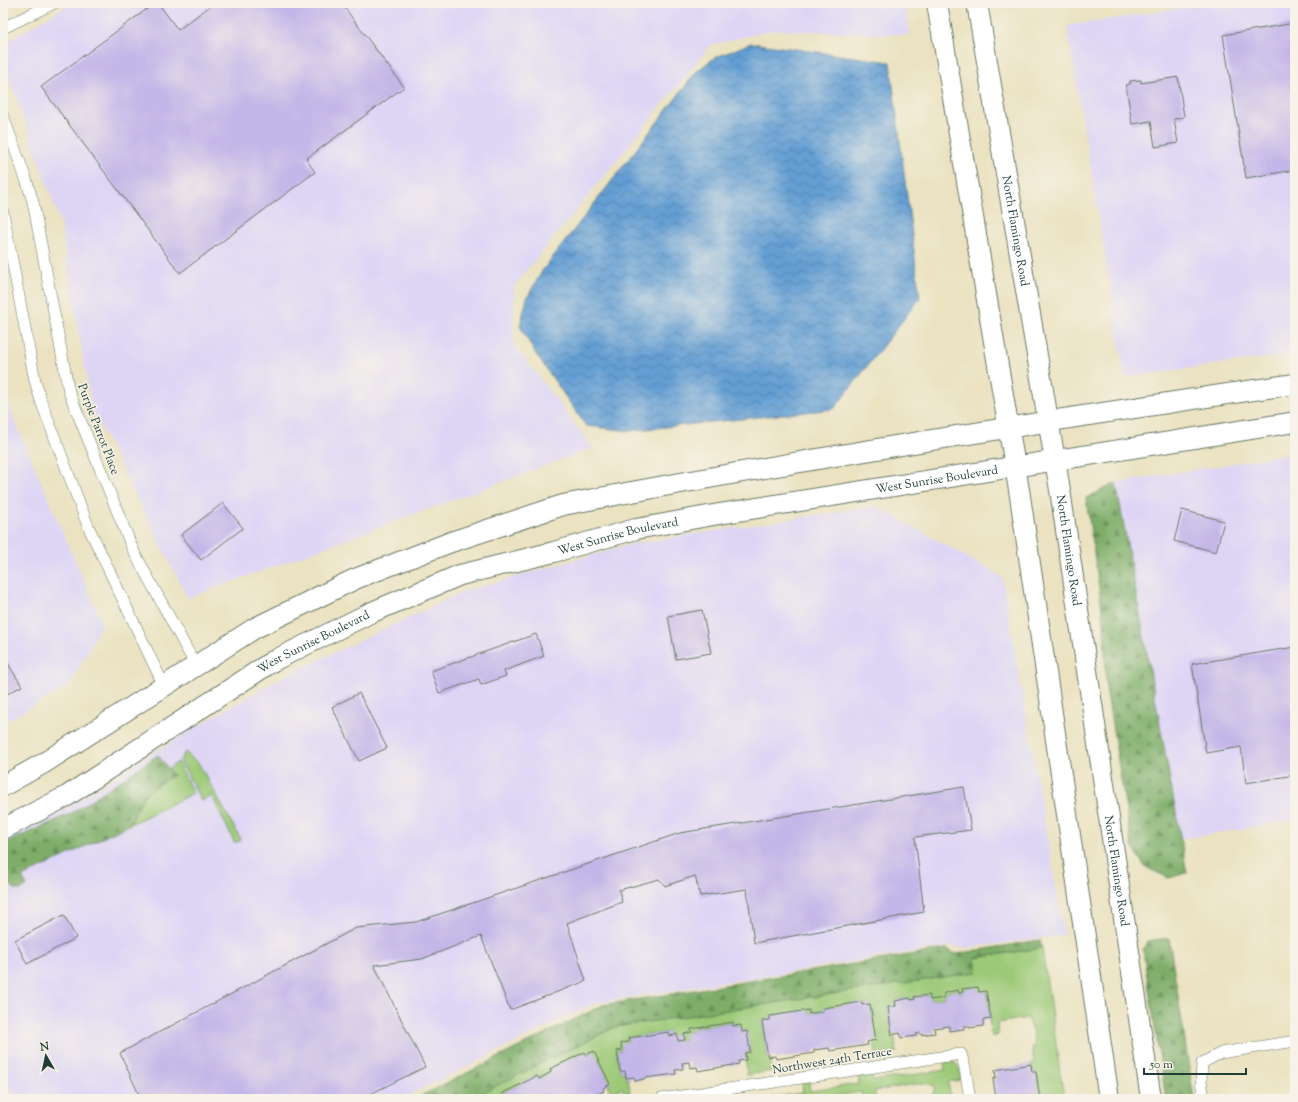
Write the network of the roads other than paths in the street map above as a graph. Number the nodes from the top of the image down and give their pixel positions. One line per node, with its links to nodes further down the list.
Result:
1 (54, 3): 4 (street)
2 (937, 3): 10 (highway)
3 (977, 3): 8 (highway, North Flamingo Road)
4 (3, 28)
5 (3, 116): 13 (street, Purple Parrot Place)
6 (3, 212): 14 (street)
7 (1295, 384): 8 (highway)
8 (1048, 421): 10 (highway); 11 (highway, North Flamingo Road)
9 (1295, 422): 11 (highway, West Sunrise Boulevard)
10 (1008, 427): 12 (highway); 13 (highway)
11 (1055, 460): 12 (highway, West Sunrise Boulevard); 21 (highway, North Flamingo Road)
12 (1015, 466): 16 (highway, West Sunrise Boulevard); 20 (highway)
13 (196, 666): 14 (highway)
14 (164, 686): 15 (highway)
15 (3, 786)
16 (3, 829)
17 (1295, 1041): 22 (street)
18 (661, 1099): 19 (street, Northwest 24th Terrace)
19 (970, 1099)
20 (1109, 1099)
21 (1151, 1099)
22 (1204, 1099)

